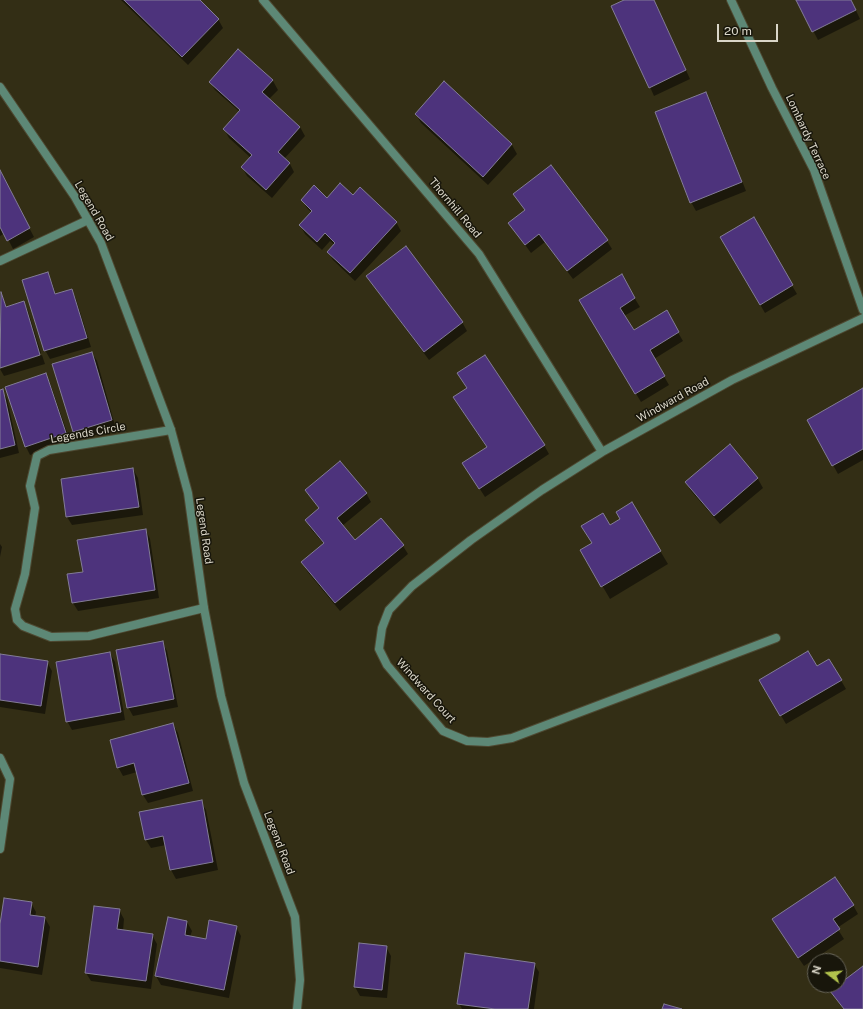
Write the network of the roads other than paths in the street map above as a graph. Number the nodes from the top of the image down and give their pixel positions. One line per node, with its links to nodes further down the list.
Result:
1 (263, 0): 9 (street, Thornhill Road)
2 (731, 0): 6 (street, Lombardy Terrace)
3 (0, 87): 4 (street, Legend Road)
4 (88, 220): 5 (street); 8 (street, Legend Road)
5 (0, 260)
6 (863, 310)
7 (863, 318): 9 (street, Windward Road)
8 (171, 430): 11 (street, Legend Road); 11 (street, Legends Circle)
9 (602, 452): 10 (street, Windward Road)
10 (503, 518): 12 (street, Windward Court)
11 (204, 608): 15 (street, Legend Road)
12 (776, 638)
13 (0, 758): 14 (street)
14 (0, 849)
15 (297, 1009)

